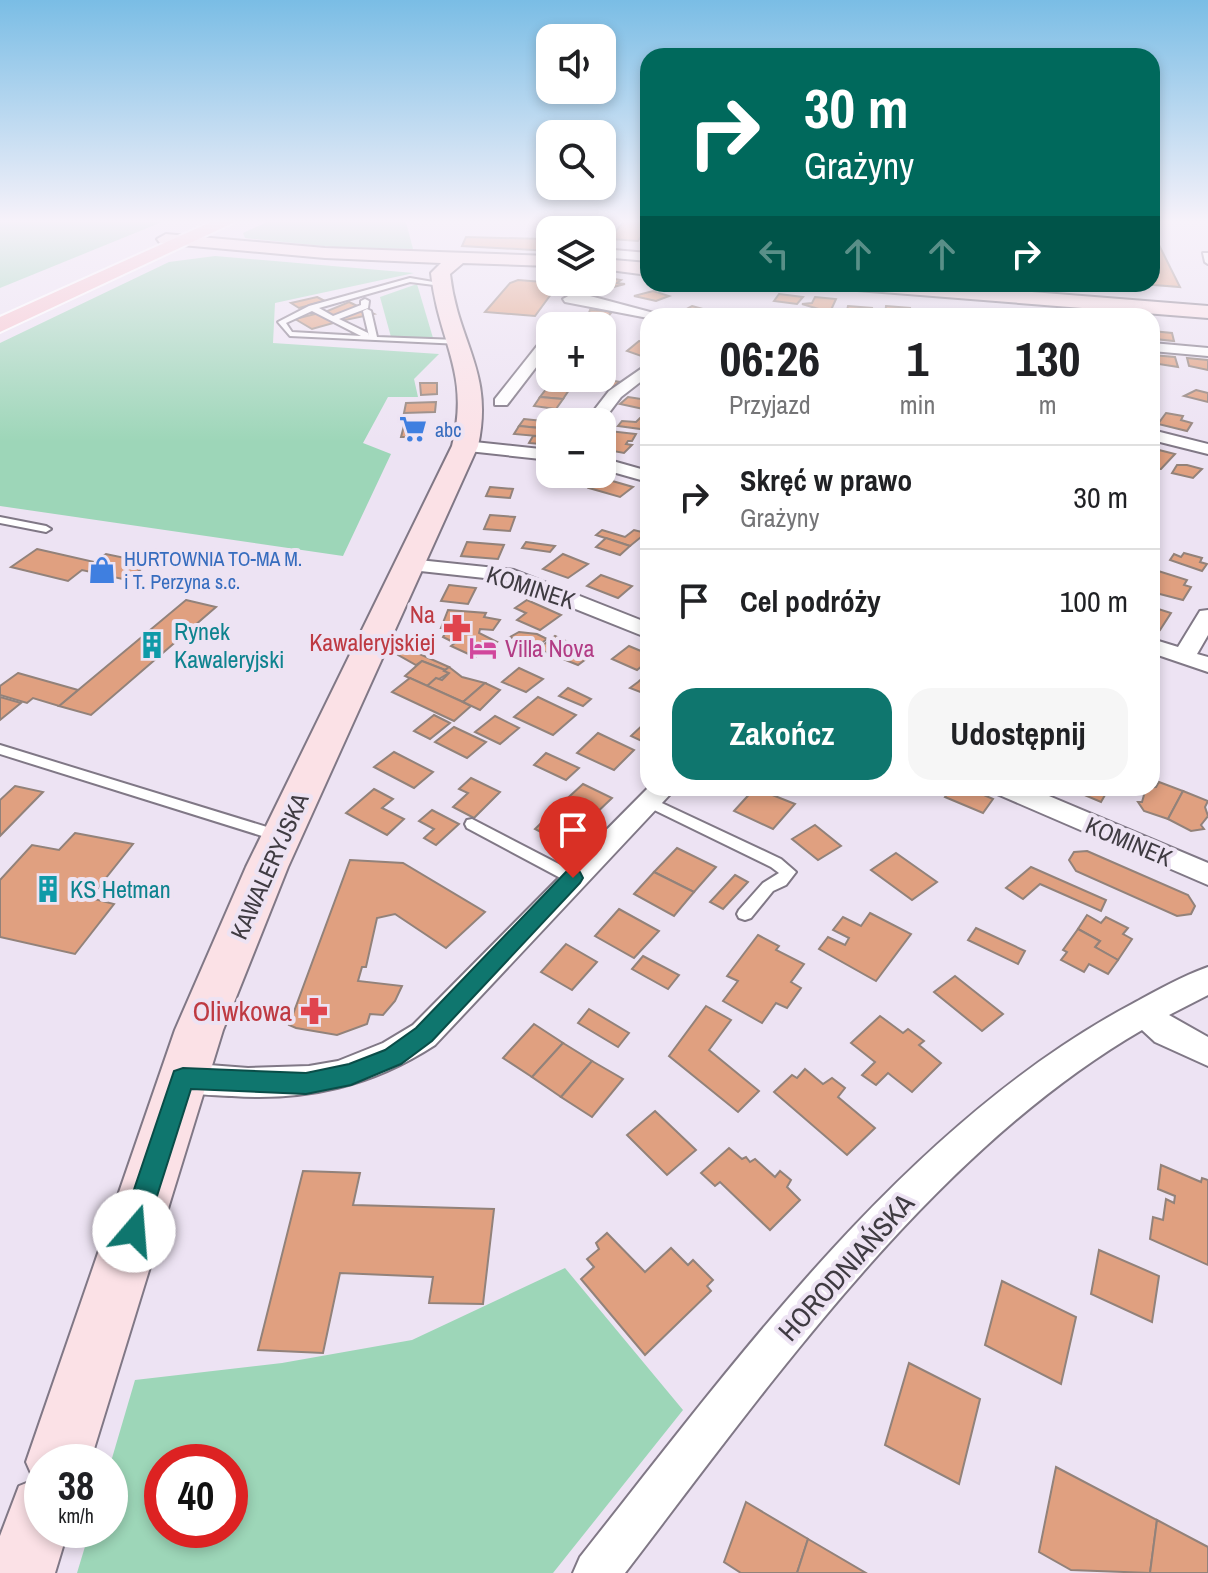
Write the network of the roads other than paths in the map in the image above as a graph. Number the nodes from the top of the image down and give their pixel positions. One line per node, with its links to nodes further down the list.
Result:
1 (42, 295): 13 (main road)
2 (61, 295): 17 (main road)
3 (378, 295): 8 (lane)
4 (441, 295): 19 (street, KAWALERYJSKA)
5 (1000, 295): 10 (street)
6 (570, 296): 14 (street)
7 (321, 299): 8 (lane)
8 (366, 301): 15 (lane); 15 (lane); 15 (lane); 18 (lane)
9 (295, 306): 16 (lane)
10 (1158, 308)
11 (1160, 308): 12 (street)
12 (1208, 312)
13 (0, 313)
14 (640, 314)
15 (325, 316): 16 (lane); 18 (lane)
16 (282, 322): 18 (lane)
17 (0, 325)
18 (374, 339): 19 (lane)
19 (458, 342): 27 (street, KAWALERYJSKA)
20 (1160, 348): 21 (street)
21 (1208, 352)
22 (536, 357): 24 (street)
23 (640, 375): 25 (street)
24 (501, 402)
25 (604, 408)
26 (1160, 437): 28 (street)
27 (465, 446): 29 (street); 34 (street, KAWALERYJSKA)
28 (1208, 449)
29 (536, 454)
30 (616, 467): 31 (street)
31 (640, 475)
32 (0, 520): 33 (lane)
33 (46, 529)
34 (409, 565): 36 (street, KOMINEK); 45 (street, KAWALERYJSKA)
35 (1208, 616): 38 (street)
36 (640, 628)
37 (1160, 649): 38 (street)
38 (1184, 657): 39 (street)
39 (1208, 665)
40 (0, 749): 45 (lane)
41 (655, 796): 47 (street)
42 (658, 796): 48 (lane)
43 (1025, 796): 46 (street, KOMINEK)
44 (472, 824): 47 (lane)
45 (281, 837): 52 (street, KAWALERYJSKA)
46 (1208, 875)
47 (573, 878): 52 (street)
48 (745, 914)
49 (1208, 980): 50 (street, HORODNIAŃSKA)
50 (1145, 1013): 51 (street); 56 (street, HORODNIAŃSKA)
51 (1208, 1052)
52 (183, 1078): 53 (street, KAWALERYJSKA)
53 (64, 1444)
54 (29, 1548): 55 (street)
55 (21, 1573)
56 (596, 1573)

